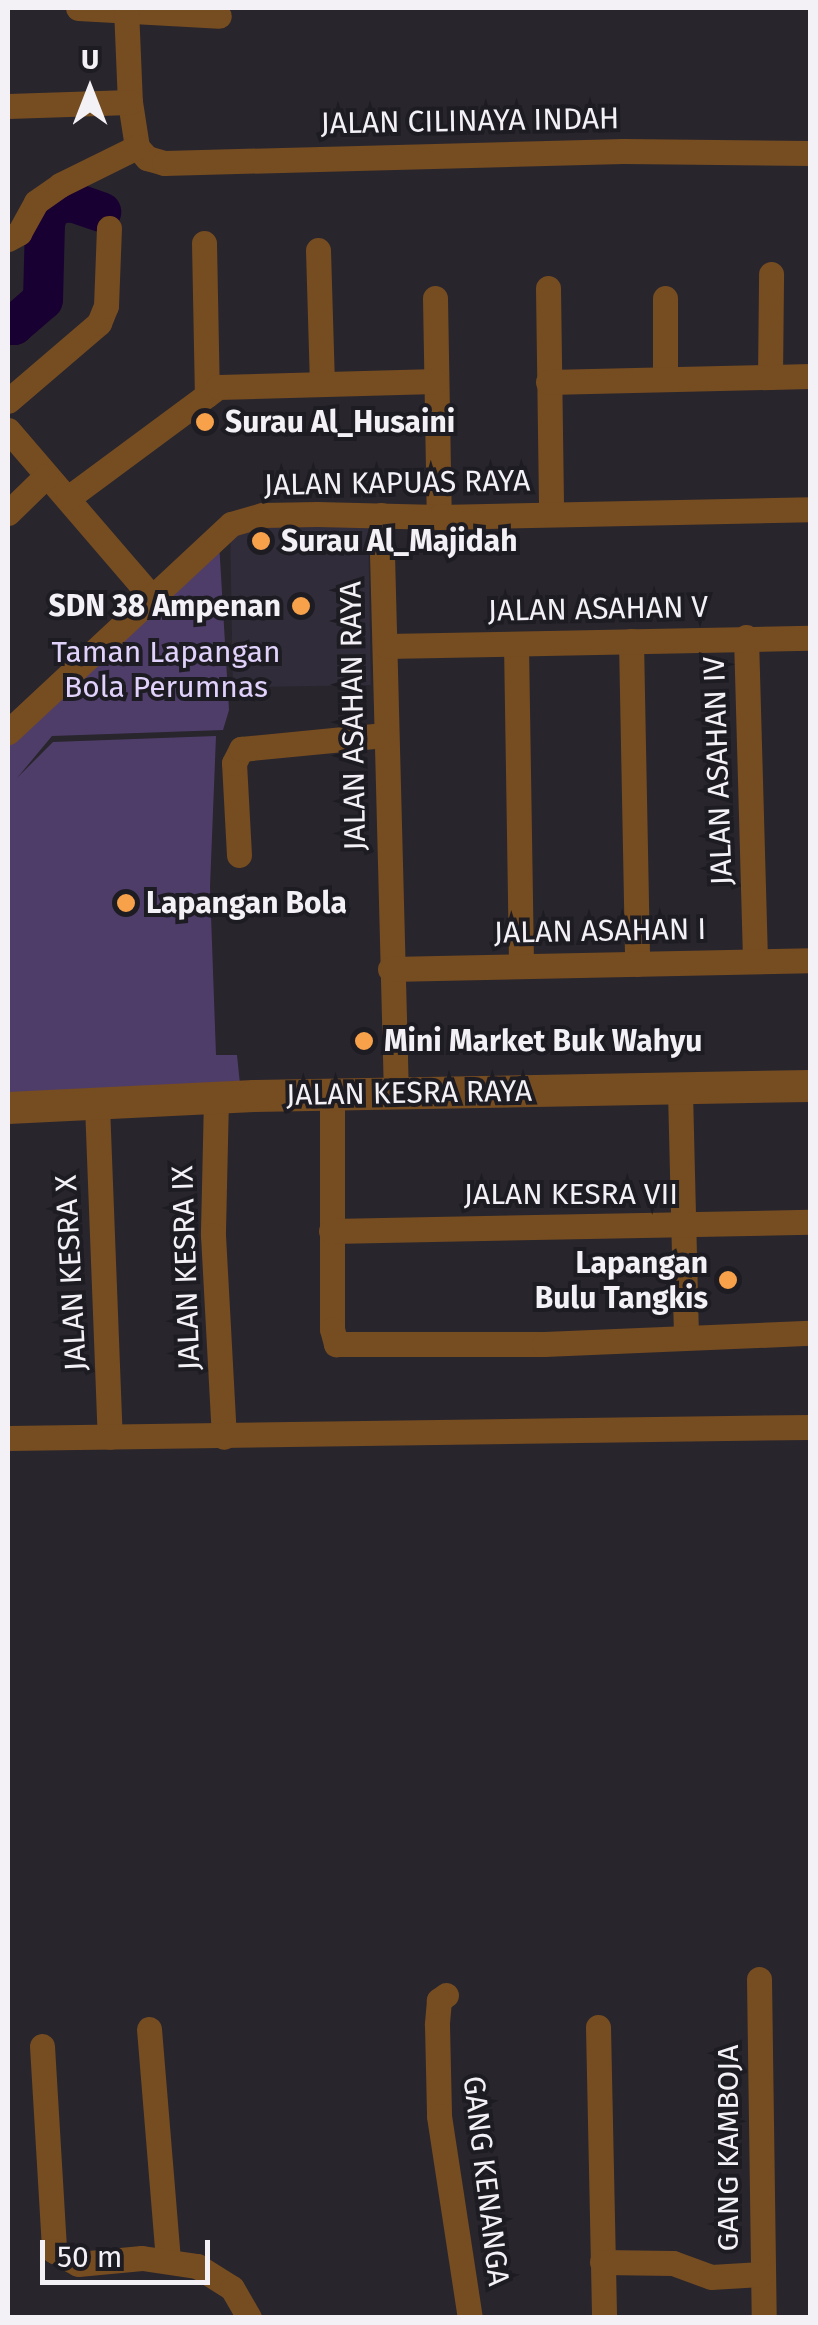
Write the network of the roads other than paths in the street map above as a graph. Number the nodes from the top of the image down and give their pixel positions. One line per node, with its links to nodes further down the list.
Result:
1 (78, 8): 2 (street)
2 (126, 10): 3 (street); 4 (street)
3 (220, 16)
4 (130, 102): 5 (street); 6 (street)
5 (8, 106)
6 (137, 147): 7 (street, JALAN CILINAYA INDAH); 9 (street)
7 (810, 153)
8 (109, 228): 23 (street)
9 (8, 239)
10 (204, 243): 22 (street)
11 (318, 250): 21 (street)
12 (771, 274): 18 (street)
13 (548, 288): 20 (street)
14 (435, 298): 19 (street)
15 (666, 298): 17 (street)
16 (810, 376): 18 (street)
17 (665, 378): 18 (street); 20 (street)
18 (770, 378)
19 (436, 381): 21 (street); 31 (street)
20 (548, 382): 29 (street)
21 (322, 383): 22 (street)
22 (207, 395): 26 (street)
23 (8, 401)
24 (8, 430): 25 (street)
25 (46, 476): 26 (street); 28 (street)
26 (68, 498): 32 (street)
27 (810, 509): 29 (street, JALAN KAPUAS RAYA)
28 (8, 513)
29 (551, 513): 31 (street, JALAN KAPUAS RAYA)
30 (382, 516): 31 (street, JALAN KAPUAS RAYA); 32 (street, JALAN KAPUAS RAYA); 37 (street, JALAN ASAHAN RAYA)
31 (439, 516)
32 (150, 595): 38 (street, JALAN KAPUAS RAYA)
33 (746, 638): 34 (street, JALAN ASAHAN V); 35 (street, JALAN ASAHAN V); 42 (street, JALAN ASAHAN IV)
34 (810, 638)
35 (631, 641): 36 (street, JALAN ASAHAN V); 44 (street)
36 (516, 644): 37 (street, JALAN ASAHAN V); 43 (street)
37 (386, 646): 39 (street, JALAN ASAHAN RAYA)
38 (8, 732)
39 (384, 734): 40 (street); 45 (street, JALAN ASAHAN RAYA)
40 (239, 855)
41 (810, 960): 42 (street, JALAN ASAHAN I)
42 (756, 962): 44 (street, JALAN ASAHAN I)
43 (521, 964): 44 (street, JALAN ASAHAN I); 45 (street, JALAN ASAHAN I)
44 (638, 964)
45 (390, 969): 49 (street, JALAN ASAHAN RAYA)
46 (810, 1086): 47 (street, JALAN KESRA RAYA)
47 (680, 1091): 49 (street, JALAN KESRA RAYA); 54 (street)
48 (332, 1096): 49 (street, JALAN KESRA RAYA); 50 (street, JALAN KESRA RAYA); 55 (street)
49 (396, 1096)
50 (216, 1098): 51 (street, JALAN KESRA RAYA); 59 (street, JALAN KESRA IX)
51 (96, 1105): 52 (street, JALAN KESRA RAYA); 61 (street, JALAN KESRA X)
52 (8, 1108)
53 (810, 1222): 54 (street, JALAN KESRA VII)
54 (683, 1226): 55 (street, JALAN KESRA VII); 57 (street)
55 (332, 1231): 57 (street)
56 (810, 1333): 57 (street)
57 (686, 1337)
58 (810, 1427): 59 (street)
59 (224, 1437): 61 (street)
60 (8, 1438): 61 (street)
61 (110, 1438)
62 (759, 1979): 69 (street, GANG KAMBOJA)
63 (446, 1996): 71 (street, GANG KENANGA)
64 (598, 2026): 68 (street)
65 (149, 2029): 67 (street)
66 (42, 2046): 67 (street)
67 (168, 2259): 70 (street)
68 (602, 2262): 69 (street); 72 (street)
69 (761, 2274): 73 (street, GANG KAMBOJA)
70 (249, 2318)
71 (470, 2318)
72 (604, 2318)
73 (764, 2318)

